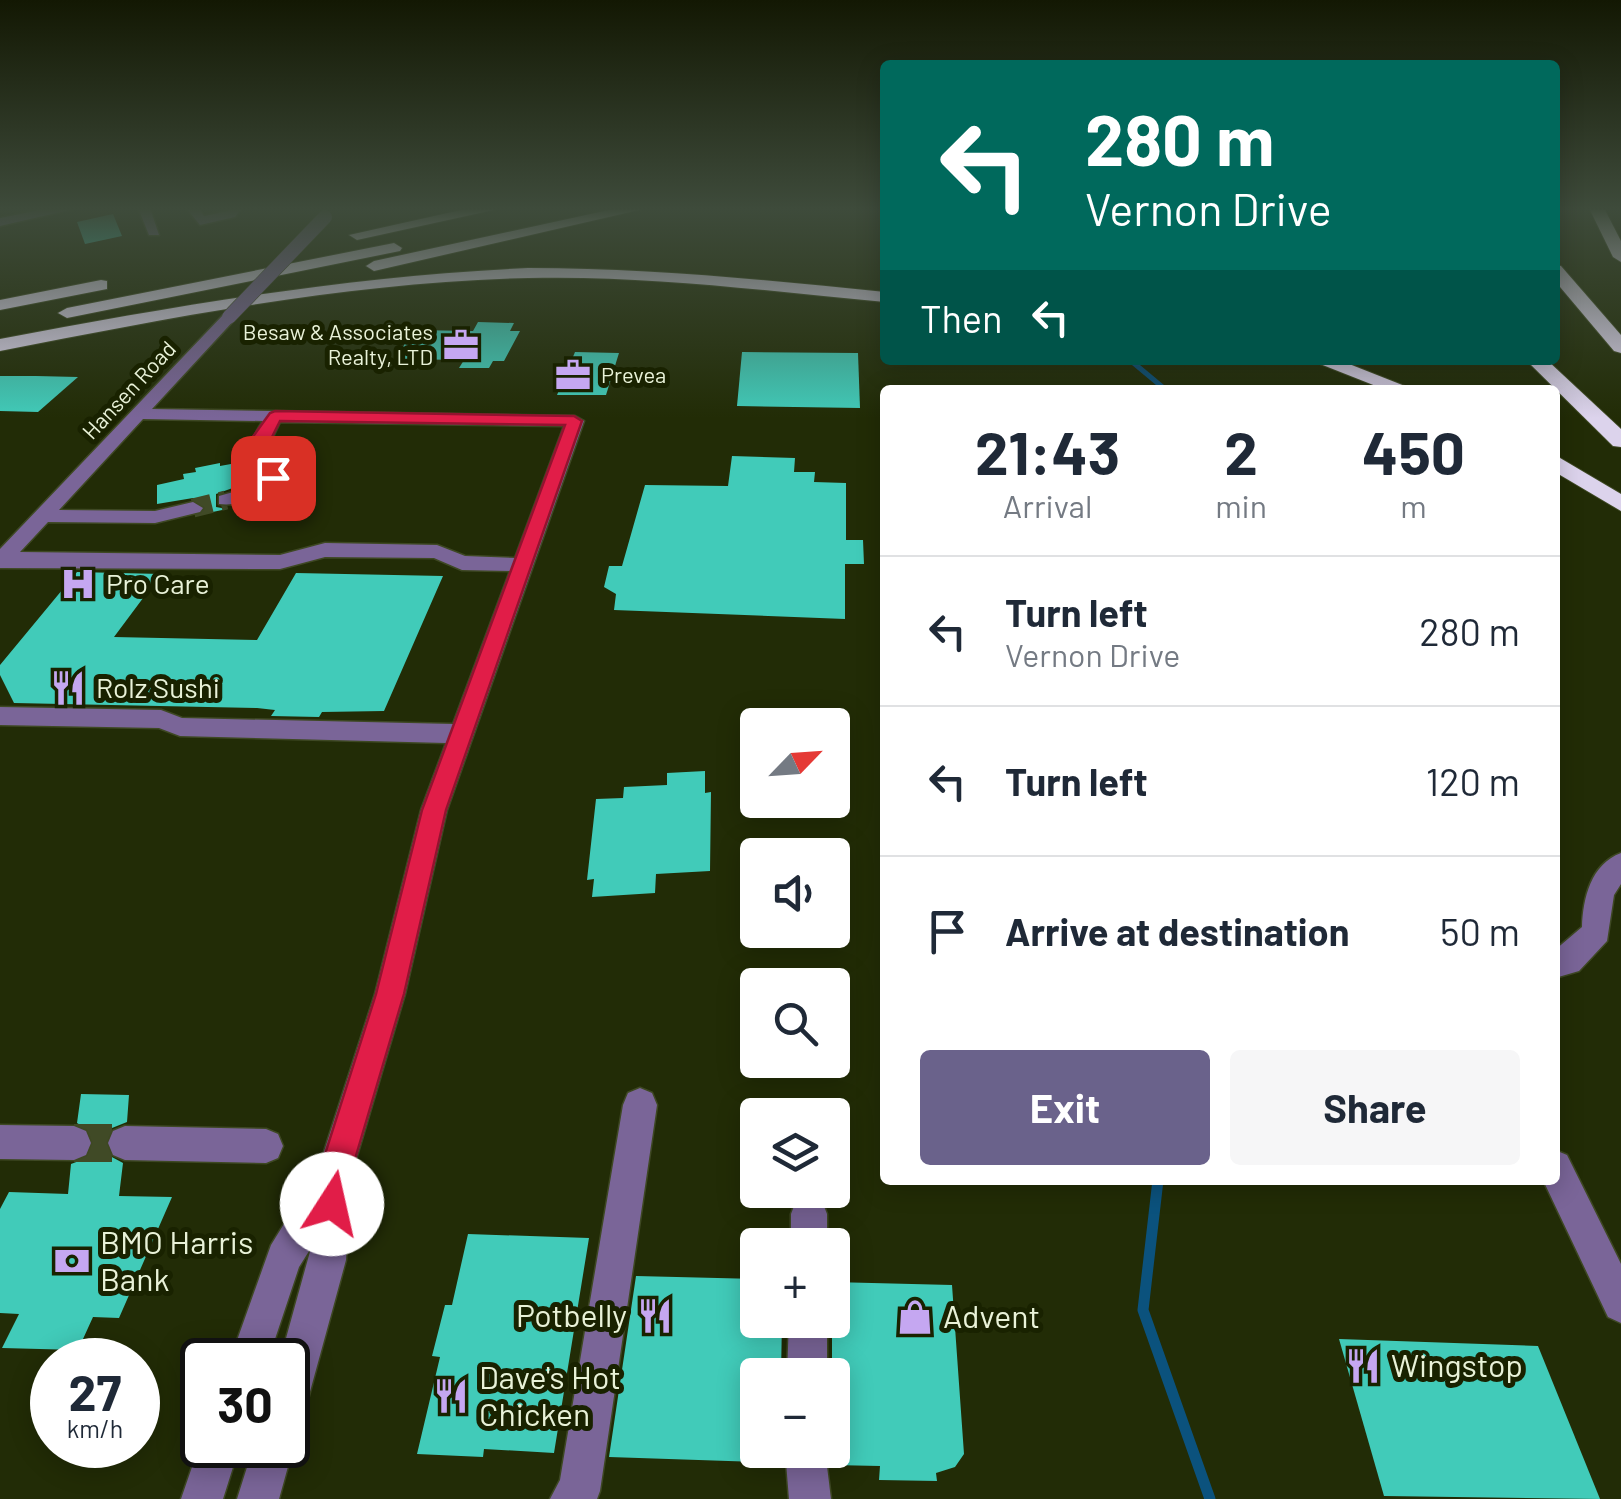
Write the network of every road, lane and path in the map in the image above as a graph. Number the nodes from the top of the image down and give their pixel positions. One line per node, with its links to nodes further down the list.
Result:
1 (242, 278): 10 (highway)
2 (267, 278): 16 (street, Hansen Road, bridge)
3 (315, 278): 11 (highway)
4 (451, 278): 11 (highway)
5 (674, 278): 8 (highway)
6 (1562, 278): 12 (highway)
7 (115, 282): 9 (highway)
8 (880, 293)
9 (0, 305)
10 (0, 326)
11 (7, 344)
12 (1621, 348)
13 (1334, 365): 15 (highway)
14 (1541, 365): 18 (highway)
15 (1391, 385)
16 (137, 414): 17 (street); 23 (street, Hansen Road)
17 (275, 416): 20 (street); 25 (street)
18 (1621, 441)
19 (1560, 465): 21 (highway)
20 (226, 500)
21 (1621, 504)
22 (193, 508): 23 (street)
23 (42, 516): 24 (street, Hansen Road)
24 (2, 559): 25 (street)
25 (522, 565): 27 (street)
26 (0, 716): 27 (street)
27 (461, 734): 35 (street)
28 (1621, 865): 29 (street)
29 (1560, 963)
30 (640, 1105): 45 (street)
31 (0, 1142): 32 (street)
32 (74, 1143)
33 (124, 1144): 34 (street)
34 (266, 1146)
35 (334, 1176): 38 (street); 39 (street)
36 (1560, 1177): 37 (street)
37 (1621, 1304)
38 (257, 1338)
39 (306, 1338)
40 (212, 1468): 43 (street)
41 (267, 1468): 44 (street)
42 (806, 1468): 46 (street)
43 (202, 1499)
44 (258, 1499)
45 (571, 1499)
46 (810, 1499)

